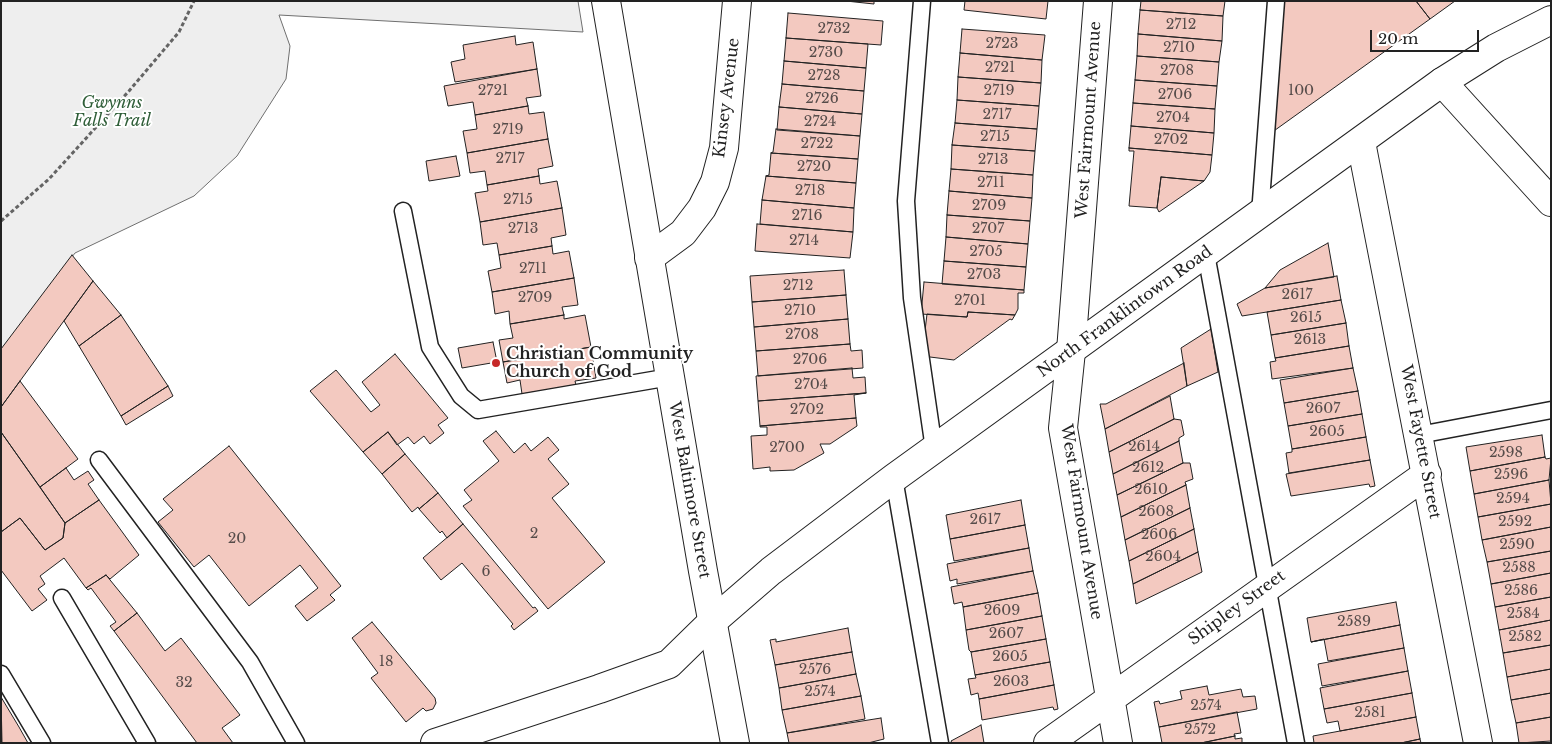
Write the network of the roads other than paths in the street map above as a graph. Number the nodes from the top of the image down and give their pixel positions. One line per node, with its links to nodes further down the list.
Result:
1 (606, 1): 13 (street, West Baltimore Street)
2 (737, 1): 13 (street, Kinsey Avenue)
3 (922, 1): 18 (lane)
4 (1098, 1): 14 (street, West Fairmount Avenue)
5 (1276, 1): 11 (lane)
6 (1551, 20): 7 (street, North Franklintown Road)
7 (1442, 82): 8 (street, North Franklintown Road); 9 (street)
8 (1362, 142): 11 (street, North Franklintown Road); 17 (street, West Fayette Street)
9 (1551, 202)
10 (404, 212): 15 (lane)
11 (1260, 214): 12 (street, North Franklintown Road)
12 (1206, 254): 14 (street, North Franklintown Road); 22 (lane)
13 (649, 258): 15 (street, West Baltimore Street)
14 (1071, 351): 18 (street, North Franklintown Road); 26 (street, West Fairmount Avenue)
15 (670, 377): 24 (street, West Baltimore Street)
16 (1551, 410): 17 (lane)
17 (1419, 435): 20 (street, West Fayette Street)
18 (934, 449): 21 (street, North Franklintown Road)
19 (99, 460): 30 (lane)
20 (1427, 474): 22 (street, Shipley Street); 36 (street, West Fayette Street)
21 (894, 478): 24 (street, North Franklintown Road); 32 (lane)
22 (1267, 586): 26 (street, Shipley Street); 35 (lane)
23 (62, 598): 29 (lane)
24 (712, 622): 27 (street, North Franklintown Road); 31 (street, West Baltimore Street)
25 (1, 674): 28 (lane)
26 (1110, 699): 33 (street, Shipley Street); 34 (street, West Fairmount Avenue)
27 (437, 742)
28 (42, 743)
29 (147, 743)
30 (296, 743)
31 (735, 743)
32 (940, 743)
33 (1048, 743)
34 (1118, 743)
35 (1296, 743)
36 (1478, 743)

